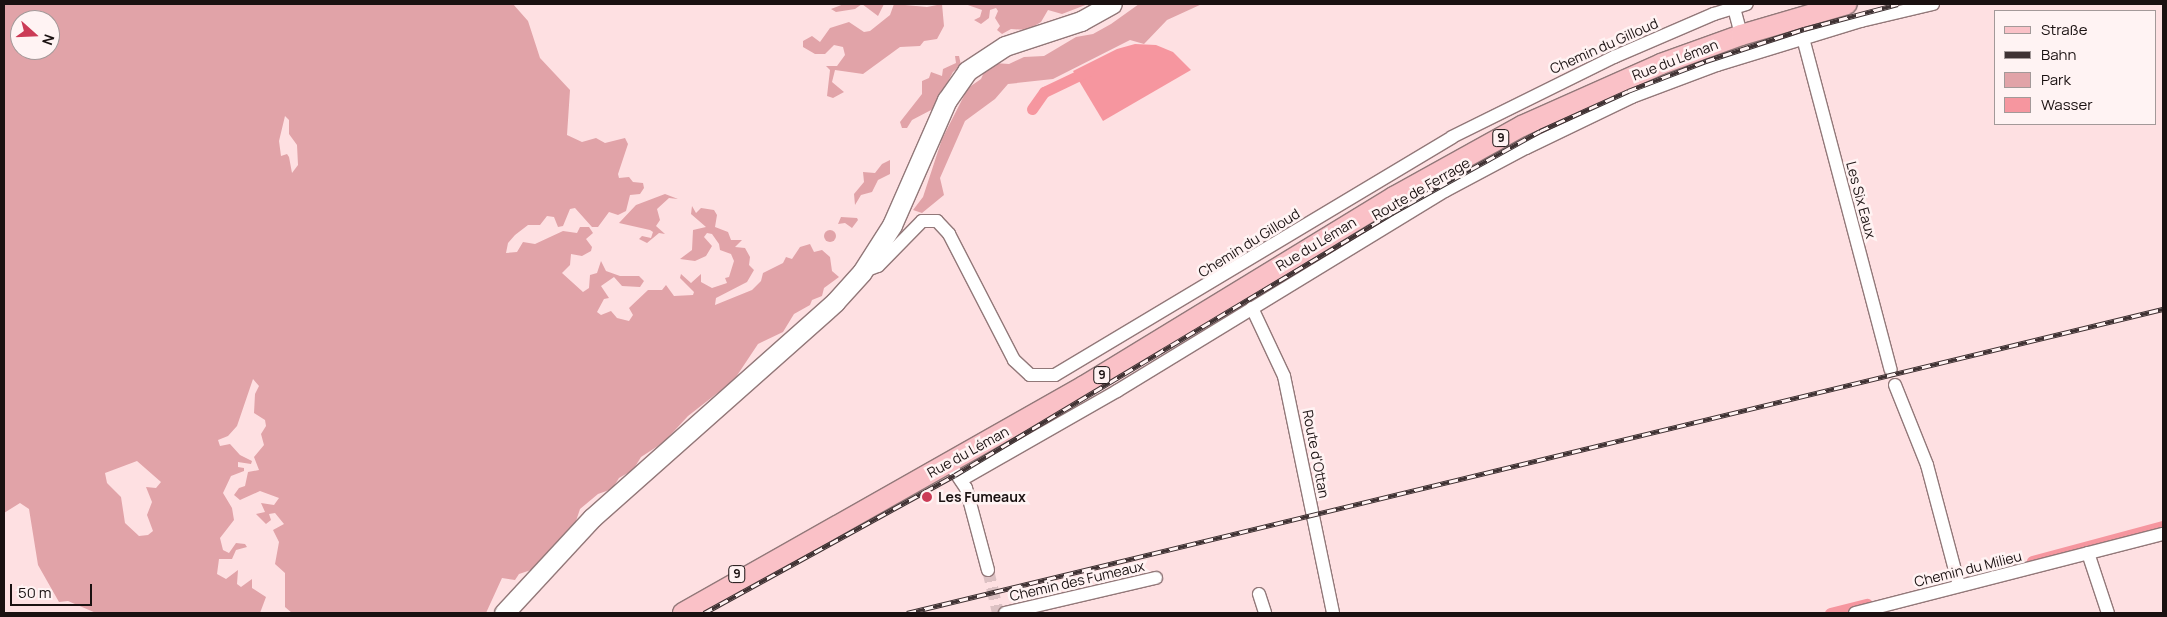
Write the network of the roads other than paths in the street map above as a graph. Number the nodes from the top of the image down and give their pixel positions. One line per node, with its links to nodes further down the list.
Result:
1 (1112, 4): 7 (street)
2 (1847, 4): 5 (main road, Rue du Léman / 9)
3 (1933, 4): 6 (street, Route de Ferrage)
4 (1734, 6): 5 (street); 7 (street, Chemin du Gilloud)
5 (1741, 35): 11 (main road, Rue du Léman / 9)
6 (1804, 38): 8 (street, Route de Ferrage); 9 (street, Les Six Eaux)
7 (862, 272): 20 (street)
8 (1252, 308): 12 (street, Route de Ferrage); 25 (street, Route d'Ottan)
9 (1891, 370)
10 (1895, 385): 18 (street)
11 (949, 463): 12 (street); 14 (main road, Rue du Léman / 9)
12 (961, 480): 16 (street)
13 (2163, 534): 15 (street, Chemin du Milieu)
14 (810, 539): 21 (main road, Rue du Léman / 9); 22 (main road, Rue du Léman / 9)
15 (2088, 553): 18 (street, Chemin du Milieu); 27 (street)
16 (988, 570)
17 (1156, 578): 23 (street, Chemin des Fumeaux)
18 (1959, 585): 26 (street, Chemin du Milieu)
19 (1259, 594): 24 (street)
20 (504, 613)
21 (666, 613)
22 (683, 613)
23 (1006, 613)
24 (1265, 613)
25 (1333, 613)
26 (1855, 613)
27 (2108, 613)

